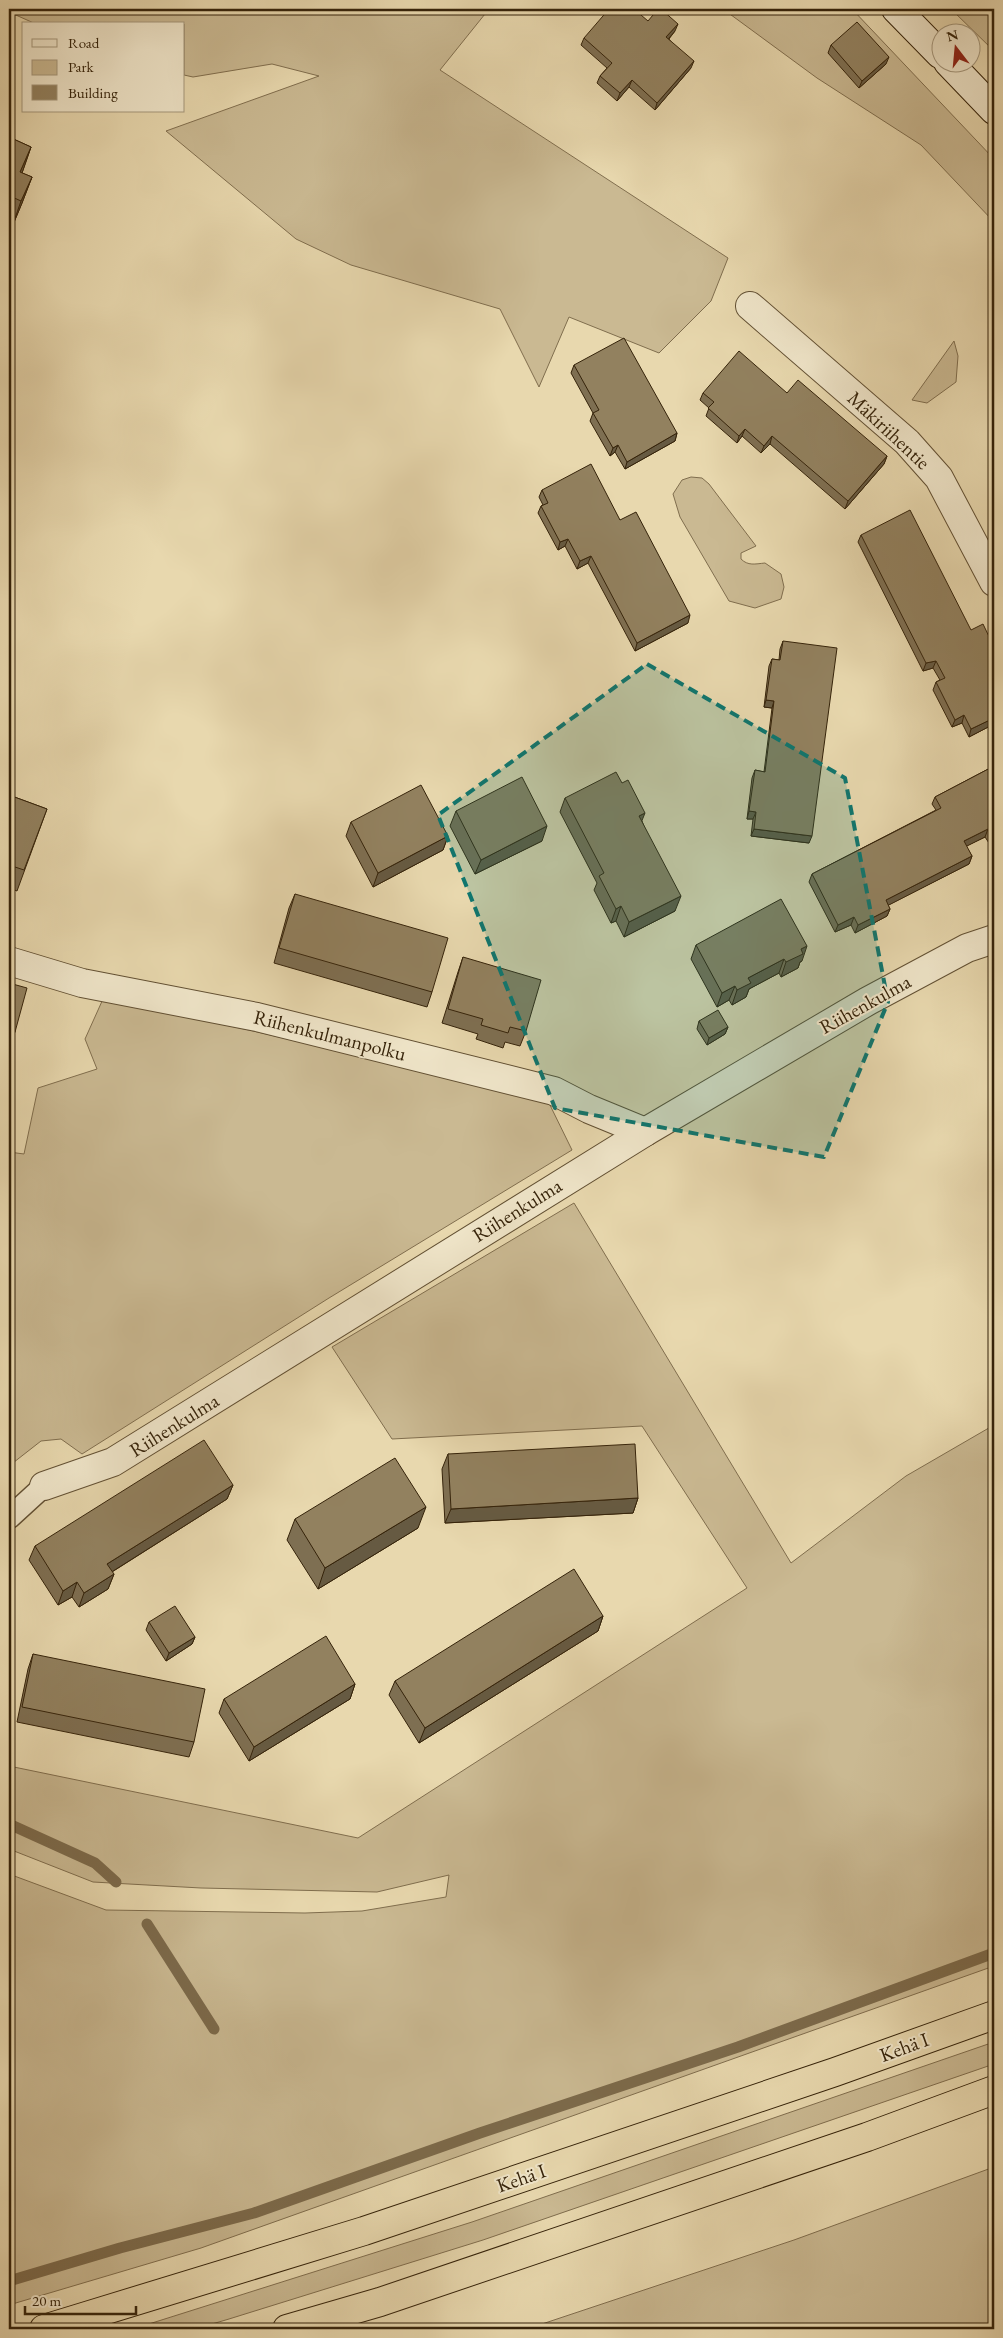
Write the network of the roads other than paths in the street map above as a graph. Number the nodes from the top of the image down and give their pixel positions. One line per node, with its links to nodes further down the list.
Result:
1 (896, 9): 2 (street)
2 (930, 44)
3 (958, 72): 4 (street)
4 (994, 110)
5 (750, 306): 6 (street, Mäkiriihentie)
6 (994, 582)
7 (994, 939): 9 (street, Riihenkulma)
8 (9, 960): 9 (street, Riihenkulmanpolku)
9 (645, 1132): 10 (street, Riihenkulma)
10 (44, 1486): 11 (lane)
11 (9, 1518)
12 (994, 2015): 14 (highway, Kehä I)
13 (994, 2090): 15 (highway)
14 (44, 2329)
15 (287, 2329)

